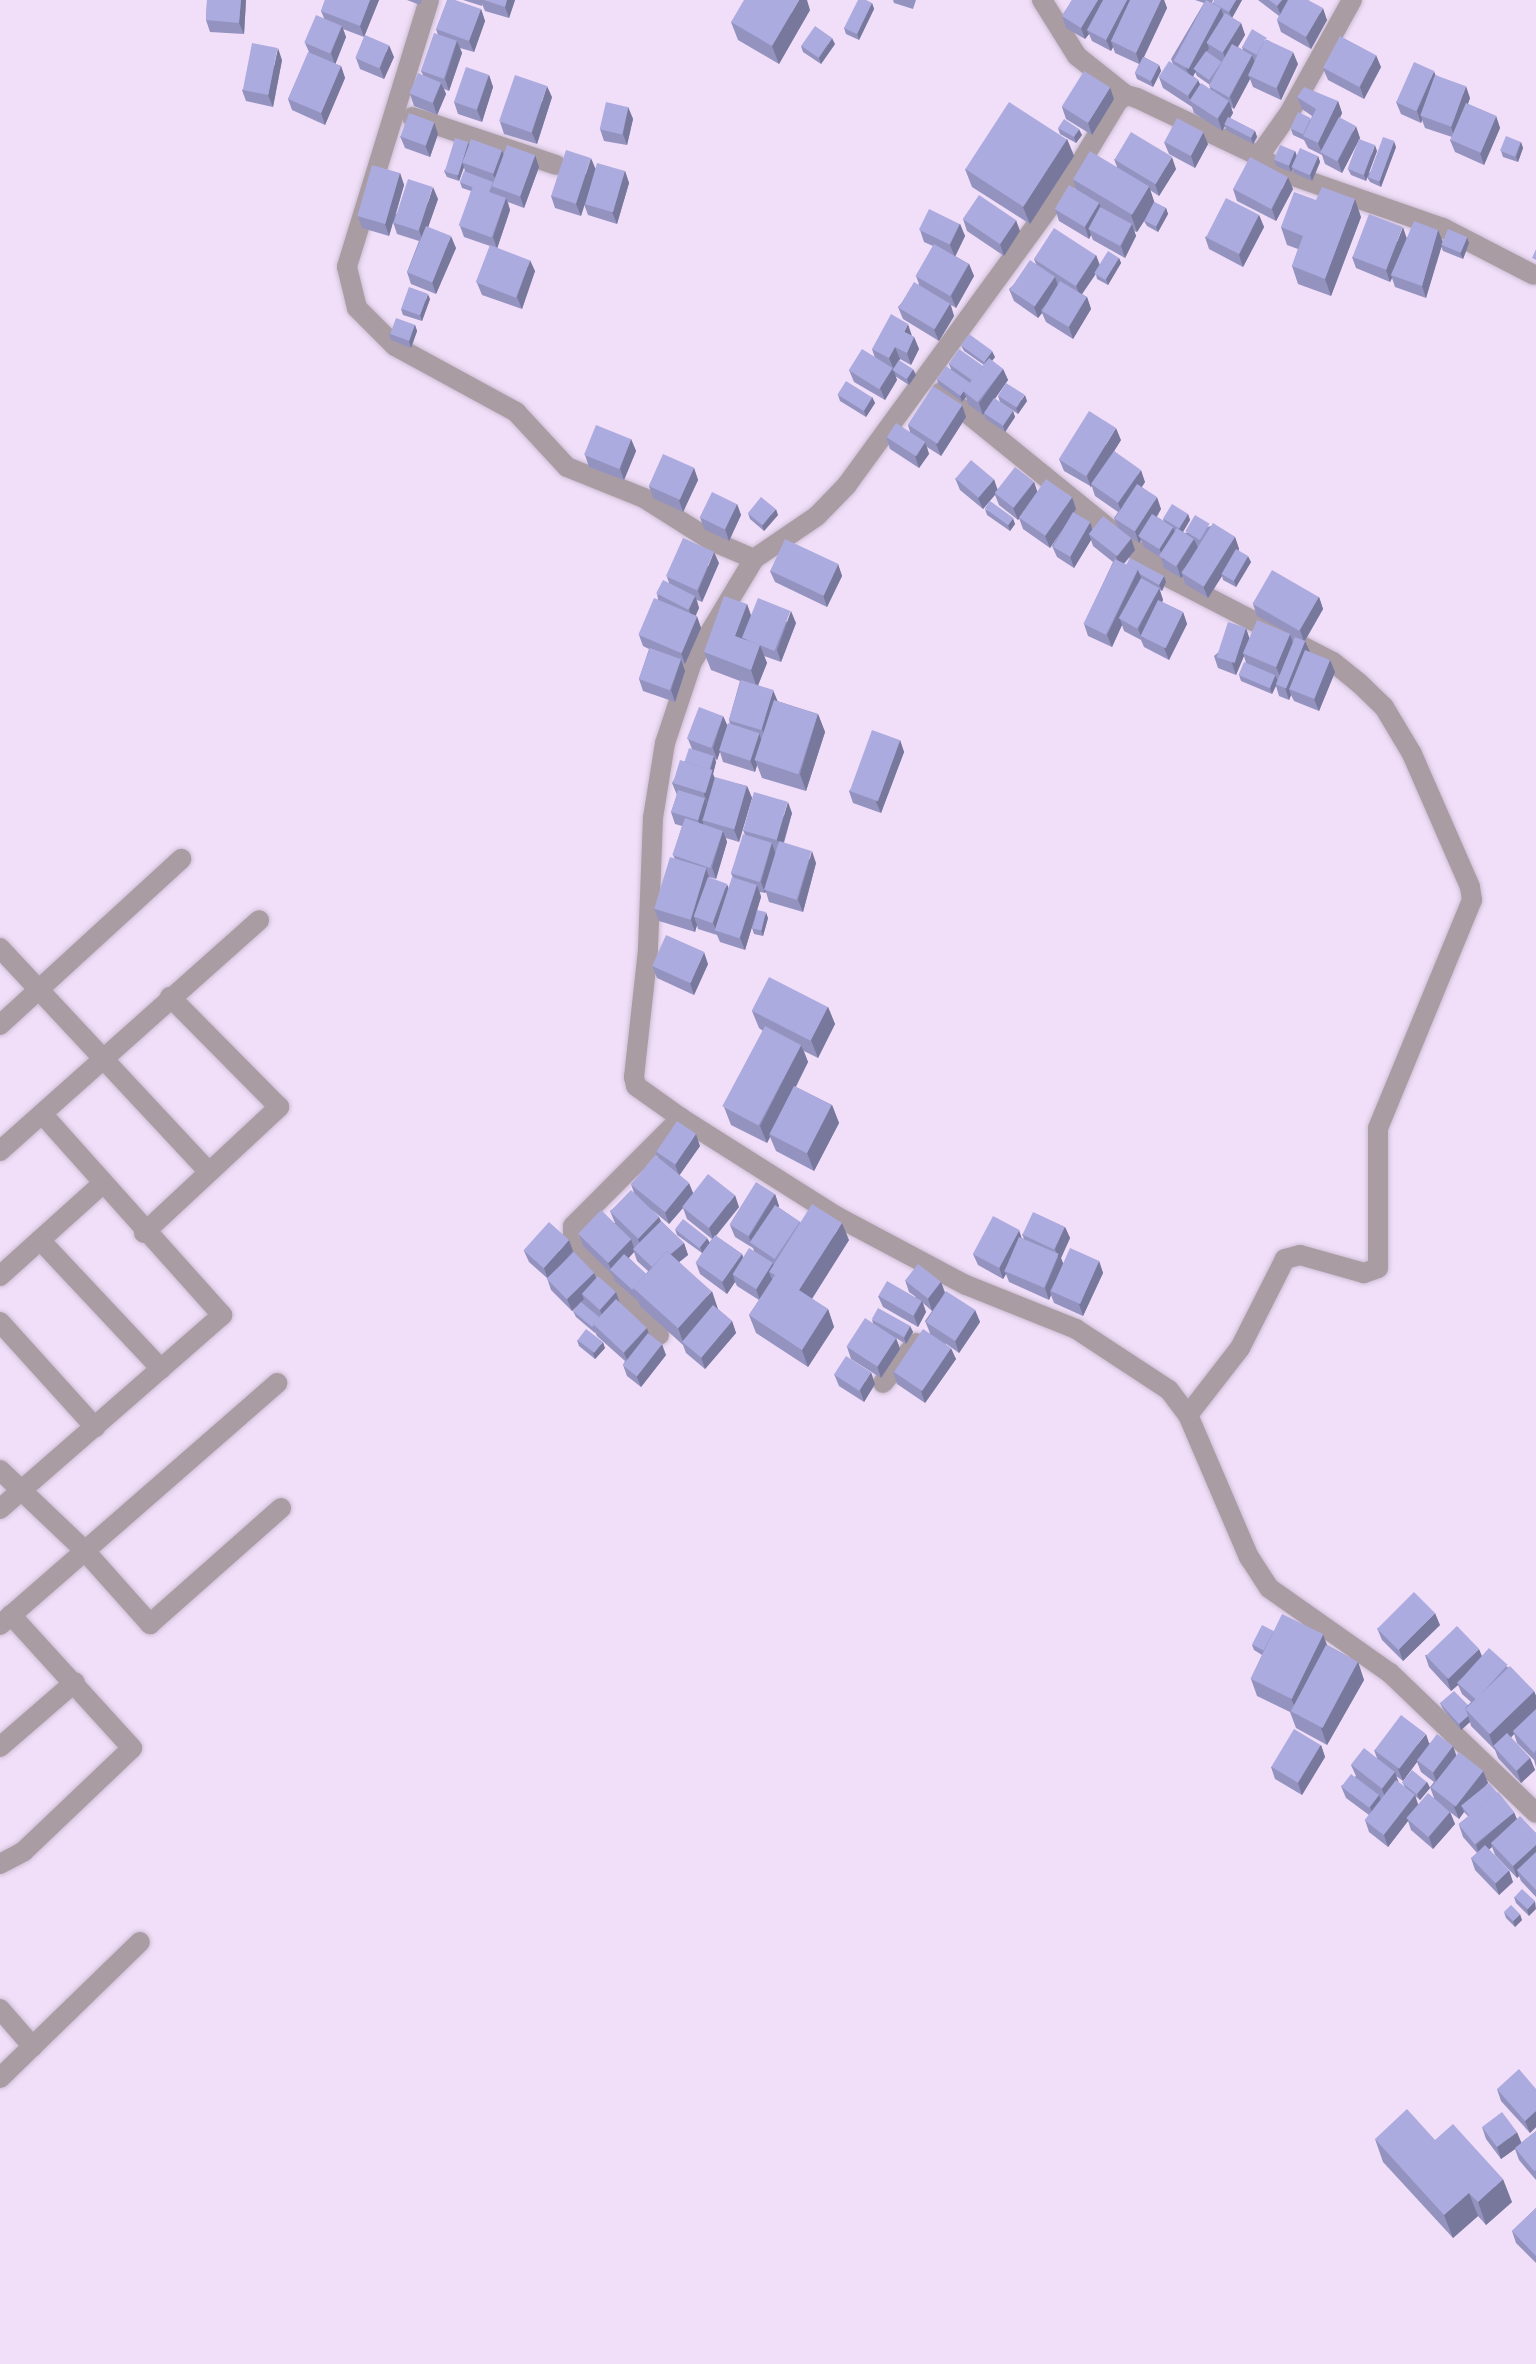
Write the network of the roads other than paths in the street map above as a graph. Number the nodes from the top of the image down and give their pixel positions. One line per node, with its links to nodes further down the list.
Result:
1 (429, 0): 5 (street)
2 (1042, 0): 4 (street)
3 (1352, 0): 6 (street)
4 (1126, 95): 6 (street); 9 (street)
5 (394, 111): 7 (street); 10 (street)
6 (1259, 156): 8 (street)
7 (556, 165)
8 (1534, 275)
9 (924, 381): 10 (street); 34 (street)
10 (754, 559): 19 (street)
11 (181, 859): 14 (street)
12 (259, 920): 15 (street)
13 (0, 948): 14 (street)
14 (37, 991): 16 (street); 17 (street)
15 (170, 997): 17 (street); 21 (street)
16 (0, 1025)
17 (102, 1061): 18 (street); 21 (street)
18 (42, 1114): 20 (street); 22 (street)
19 (681, 1118): 26 (street); 30 (street)
20 (0, 1151)
21 (209, 1172): 23 (street)
22 (101, 1185): 23 (street); 24 (street)
23 (144, 1233): 31 (street)
24 (40, 1240): 25 (street); 31 (street)
25 (0, 1276)
26 (966, 1285): 27 (street); 34 (street)
27 (947, 1304)
28 (0, 1322): 35 (street)
29 (928, 1329): 33 (street)
30 (659, 1335)
31 (161, 1369): 35 (street)
32 (277, 1383): 40 (street)
33 (883, 1383)
34 (1188, 1415): 44 (street)
35 (95, 1427): 37 (street)
36 (0, 1470): 37 (street)
37 (21, 1493): 39 (street); 40 (street)
38 (281, 1508): 40 (street)
39 (0, 1509)
40 (85, 1551): 41 (street)
41 (6, 1620): 42 (street)
42 (75, 1682): 43 (street); 45 (street)
43 (0, 1747)
44 (1536, 1813)
45 (0, 1864)
46 (140, 1942): 48 (street)
47 (0, 2009): 48 (street)
48 (33, 2047): 49 (street)
49 (0, 2078)

